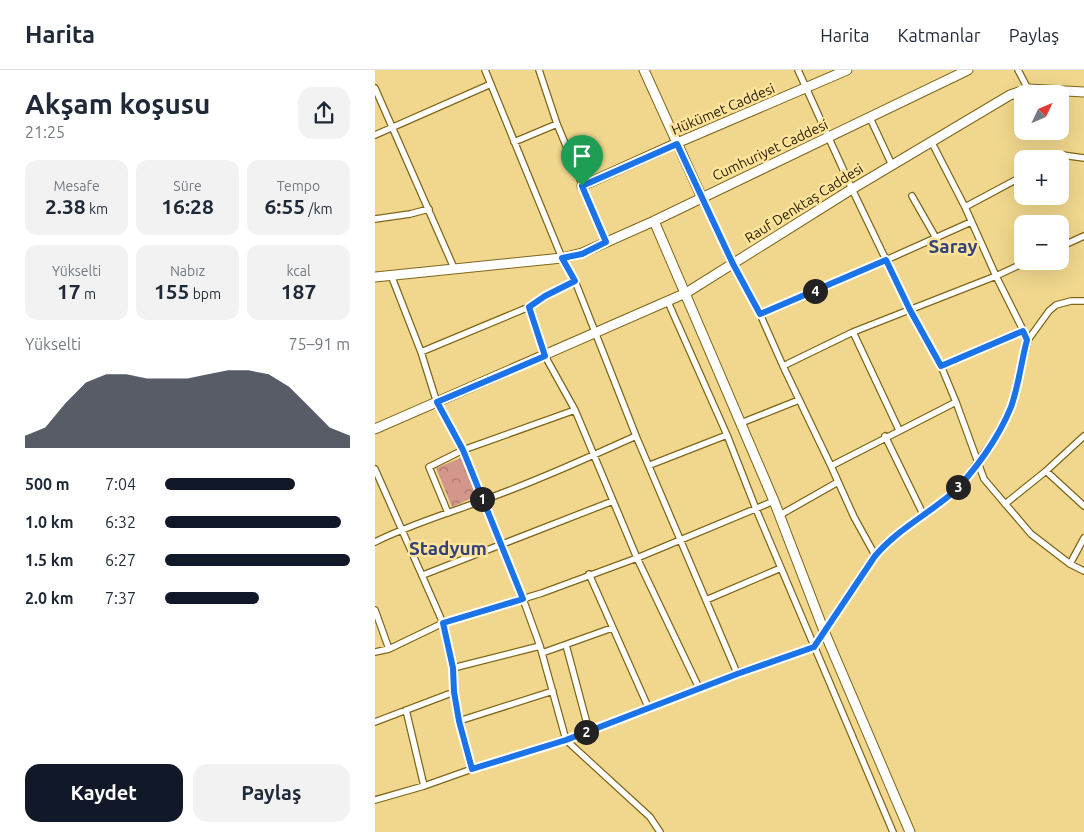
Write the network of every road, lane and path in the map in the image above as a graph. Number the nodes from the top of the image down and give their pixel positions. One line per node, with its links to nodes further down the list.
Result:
1 (485, 70): 8 (street)
2 (539, 70): 16 (street)
3 (644, 70): 22 (street)
4 (797, 70): 11 (street)
5 (847, 70): 11 (street, Hükümet Caddesi)
6 (968, 70): 15 (street, Cumhuriyet Caddesi)
7 (1018, 70): 9 (street)
8 (491, 84): 17 (street); 21 (street)
9 (1026, 85)
10 (375, 88): 17 (street)
11 (805, 88): 19 (street); 22 (street, Hükümet Caddesi)
12 (1069, 91): 13 (street, Rauf Denktaş Caddesi)
13 (1084, 92)
14 (1014, 94): 20 (street, Rauf Denktaş Caddesi)
15 (870, 118): 19 (street, Cumhuriyet Caddesi); 25 (street)
16 (557, 124): 21 (street); 27 (street)
17 (393, 128): 18 (street); 32 (street)
18 (375, 135)
19 (829, 138): 28 (street); 30 (street, Cumhuriyet Caddesi)
20 (931, 141): 25 (street, Rauf Denktaş Caddesi); 31 (street)
21 (514, 142): 40 (street)
22 (677, 144): 27 (street, Hükümet Caddesi); 30 (street)
23 (1069, 155): 24 (street)
24 (1084, 158)
25 (892, 165): 28 (street, Rauf Denktaş Caddesi)
26 (1014, 181): 31 (street)
27 (582, 186): 38 (street)
28 (851, 189): 41 (street); 42 (street, Rauf Denktaş Caddesi)
29 (912, 196): 37 (street)
30 (702, 198): 34 (street, Cumhuriyet Caddesi); 42 (street)
31 (965, 207): 35 (street)
32 (429, 209): 33 (street); 43 (street)
33 (375, 219)
34 (654, 221): 38 (street, Cumhuriyet Caddesi); 49 (street)
35 (971, 222): 37 (street); 46 (street)
36 (1084, 236): 39 (street)
37 (936, 238): 41 (street)
38 (606, 242): 40 (street, Cumhuriyet Caddesi)
39 (1069, 243)
40 (562, 258): 43 (street, Cumhuriyet Caddesi); 48 (street)
41 (886, 260): 53 (street); 54 (street)
42 (733, 264): 49 (street, Rauf Denktaş Caddesi); 54 (street)
43 (454, 268): 45 (street, Cumhuriyet Caddesi)
44 (1014, 268): 46 (street)
45 (391, 275): 47 (street, Cumhuriyet Caddesi); 59 (street)
46 (996, 276): 53 (street); 55 (street)
47 (375, 277)
48 (575, 281): 52 (street); 57 (street)
49 (686, 293): 51 (street, Rauf Denktaş Caddesi); 67 (street)
50 (1084, 301): 58 (street)
51 (668, 302): 57 (street, Rauf Denktaş Caddesi); 70 (street)
52 (529, 307): 59 (street); 60 (street)
53 (910, 310): 56 (street); 62 (street)
54 (760, 314): 61 (street)
55 (1023, 331): 58 (street); 62 (street)
56 (853, 332): 61 (street); 69 (street)
57 (595, 333): 60 (street, Rauf Denktaş Caddesi); 71 (street)
58 (1027, 340): 76 (street)
59 (421, 352): 64 (street)
60 (545, 356): 64 (street, Rauf Denktaş Caddesi); 66 (street)
61 (783, 366): 63 (street)
62 (941, 366): 65 (street)
63 (799, 400): 67 (street); 78 (street)
64 (437, 402): 68 (street, Rauf Denktaş Caddesi); 74 (street)
65 (956, 402): 69 (street); 76 (street)
66 (575, 410): 74 (street); 75 (street)
67 (741, 423): 84 (street)
68 (375, 429)
69 (899, 430): 72 (street)
70 (727, 435): 77 (street); 87 (street)
71 (636, 436): 75 (street); 77 (street)
72 (885, 436): 78 (street); 90 (street)
73 (1084, 436): 80 (street)
74 (463, 450): 82 (street); 88 (street)
75 (593, 456): 82 (street); 83 (street)
76 (979, 462): 85 (street); 90 (street)
77 (650, 466): 93 (street)
78 (831, 466): 81 (street)
79 (375, 469): 91 (street)
80 (1046, 472): 85 (street); 86 (street)
81 (838, 482): 89 (street); 96 (street)
82 (483, 500): 88 (street); 95 (street)
83 (613, 501): 95 (street); 97 (street)
84 (774, 502): 87 (street); 89 (street)
85 (1005, 504): 98 (street)
86 (1084, 506)
87 (756, 509): 93 (street); 99 (street)
88 (449, 513): 91 (street)
89 (779, 514): 108 (street)
90 (923, 514): 96 (street)
91 (402, 529): 94 (street); 102 (street)
92 (1084, 538): 98 (street)
93 (681, 539): 97 (street); 104 (street)
94 (375, 542)
95 (502, 545): 102 (street); 103 (street)
96 (875, 556): 108 (street)
97 (637, 558): 101 (street); 117 (street)
98 (1070, 564): 100 (street)
99 (781, 568): 104 (street); 111 (street)
100 (1084, 571)
101 (589, 574): 103 (street); 107 (street)
102 (423, 575): 106 (street)
103 (523, 599): 106 (street); 110 (street)
104 (706, 600): 116 (street)
105 (375, 610): 112 (street)
106 (443, 623): 112 (street); 115 (street)
107 (612, 628): 109 (street); 120 (street)
108 (824, 631): 111 (street); 131 (street)
109 (566, 645): 114 (street); 124 (street)
110 (540, 646): 114 (street); 115 (street)
111 (814, 647): 116 (street); 130 (street)
112 (389, 649): 113 (street)
113 (375, 652)
114 (542, 653): 118 (street)
115 (453, 668): 119 (street)
116 (737, 674): 117 (street)
117 (699, 688): 120 (street)
118 (553, 691): 122 (street); 125 (street)
119 (454, 692): 121 (street); 122 (street)
120 (649, 709): 124 (street)
121 (406, 710): 123 (street); 127 (street)
122 (459, 721): 126 (street)
123 (375, 722)
124 (589, 731): 125 (street)
125 (566, 740): 126 (street); 129 (street)
126 (472, 769): 127 (street)
127 (423, 786): 128 (street)
128 (375, 800)
129 (660, 832)
130 (893, 832)
131 (910, 832)

